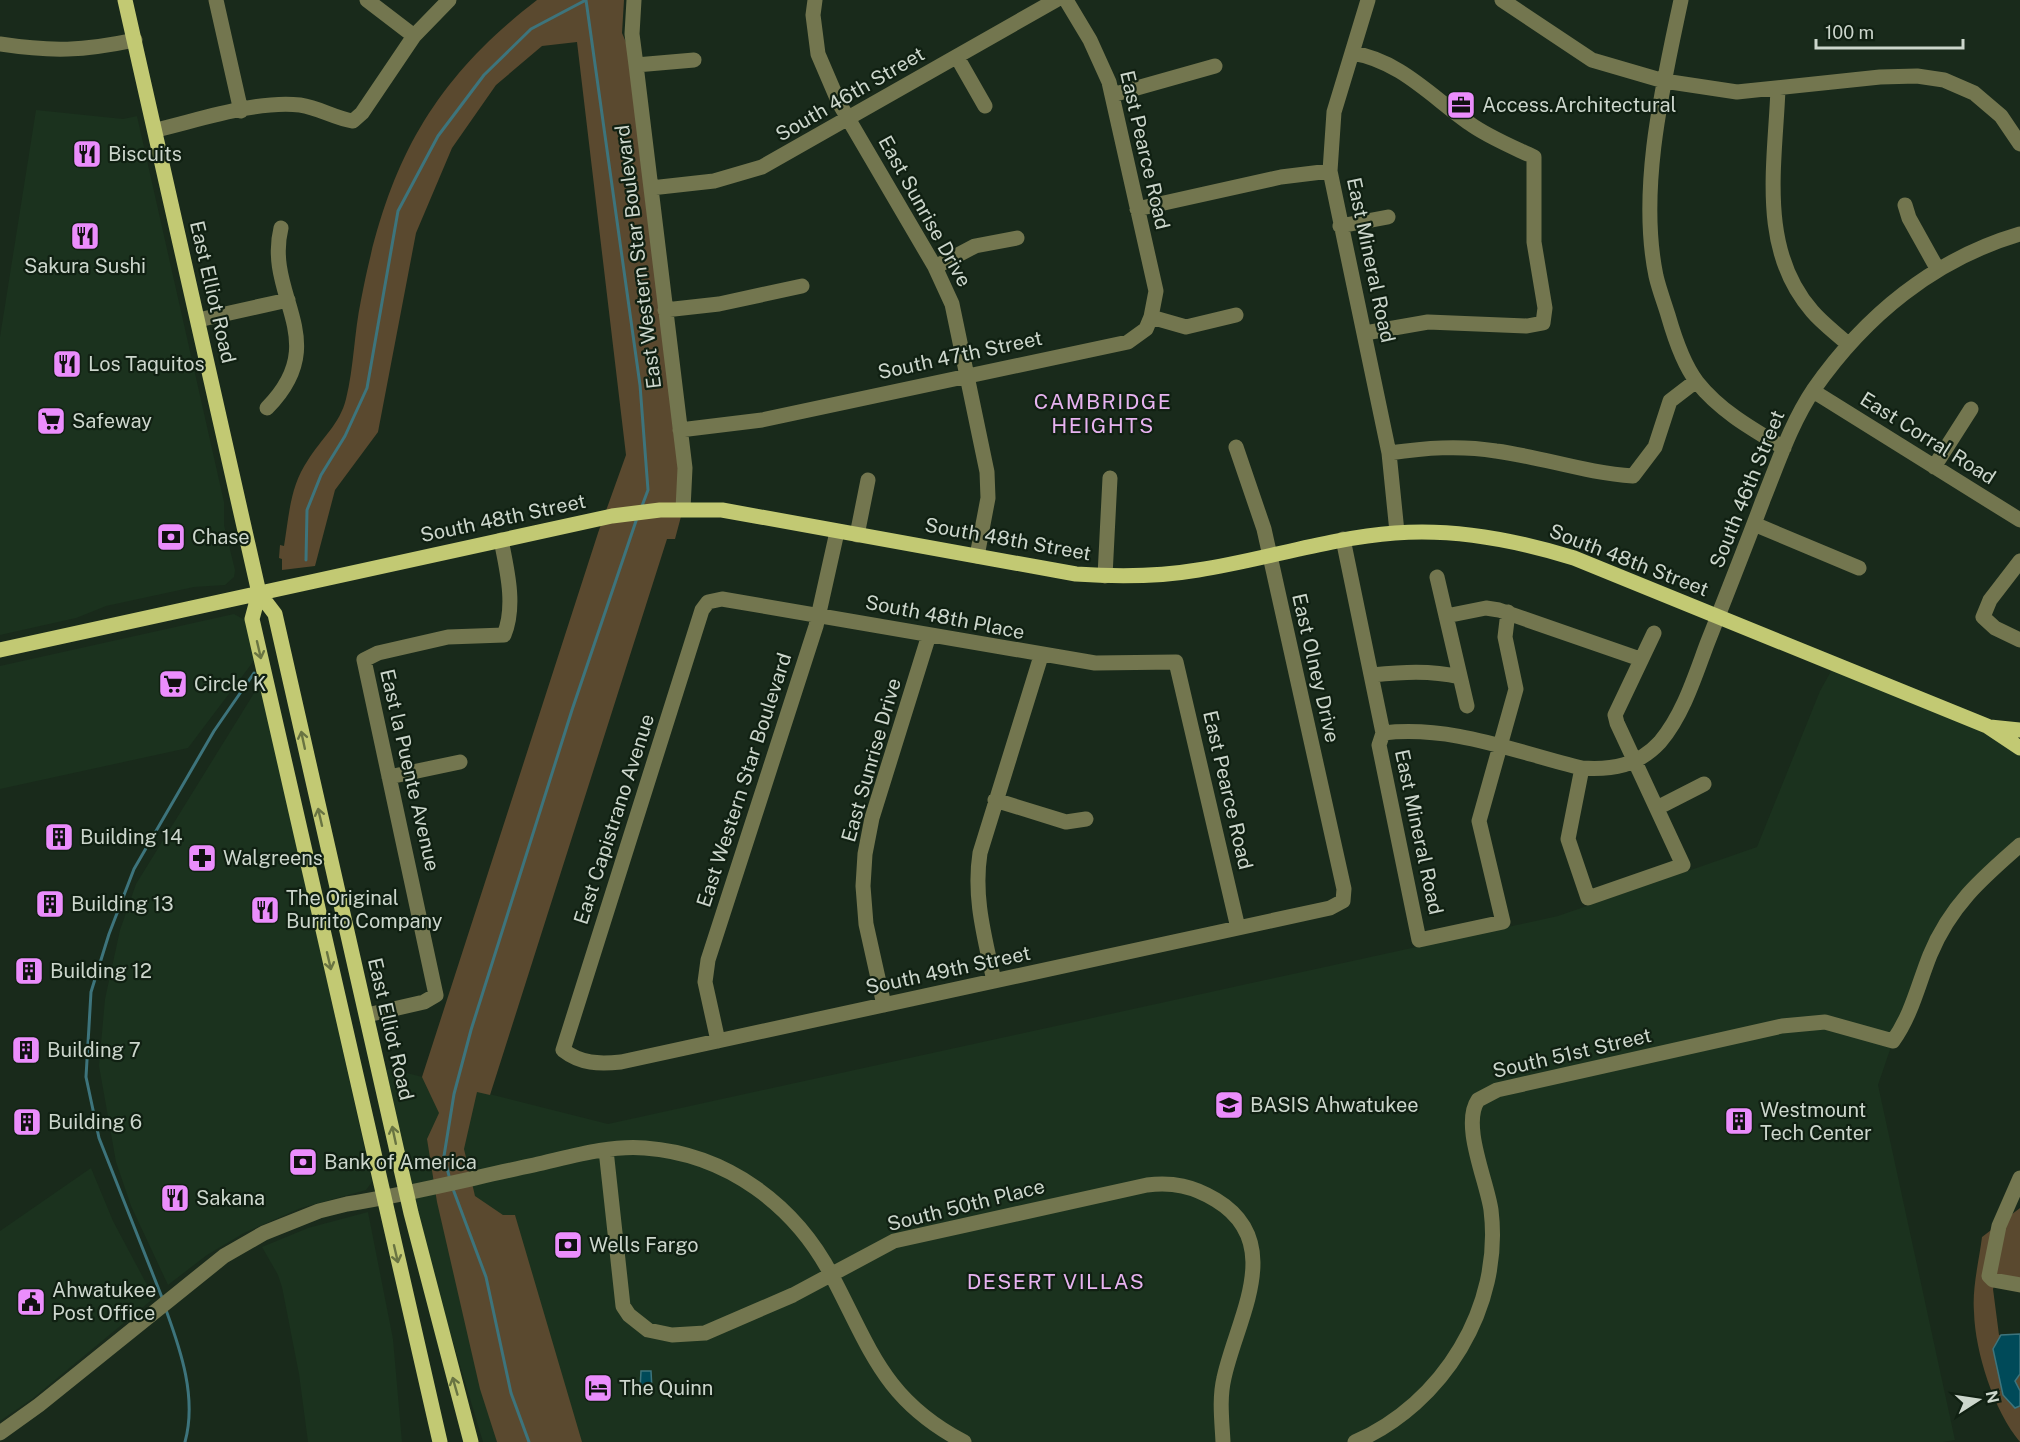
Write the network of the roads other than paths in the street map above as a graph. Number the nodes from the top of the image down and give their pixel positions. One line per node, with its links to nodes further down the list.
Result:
1 (125, 0): 13 (main road, East Elliot Road)
2 (216, 0): 24 (street)
3 (368, 0): 12 (street)
4 (449, 0): 12 (street)
5 (634, 0): 18 (street, East Western Star Boulevard)
6 (815, 0): 25 (street, East Sunrise Drive)
7 (1056, 0): 16 (street, South 46th Street)
8 (1066, 0): 22 (street, East Pearce Road)
9 (1368, 0): 15 (street, East Mineral Road)
10 (1502, 0): 20 (street)
11 (1681, 0): 20 (street)
12 (414, 36): 24 (street)
13 (135, 40): 14 (street); 26 (main road, East Elliot Road)
14 (0, 44)
15 (1352, 53): 28 (street, East Mineral Road); 45 (street)
16 (957, 57): 23 (street); 25 (street, South 46th Street)
17 (694, 60): 18 (street)
18 (636, 65): 29 (street, East Western Star Boulevard)
19 (1215, 66): 22 (street)
20 (1664, 81): 21 (street); 48 (street)
21 (1778, 89): 27 (street); 46 (street)
22 (1112, 95): 31 (street, East Pearce Road)
23 (986, 106)
24 (241, 111): 26 (street)
25 (850, 119): 29 (street, South 46th Street); 37 (street, East Sunrise Drive)
26 (156, 130): 44 (main road, East Elliot Road)
27 (2020, 144)
28 (1330, 171): 31 (street); 33 (street, East Mineral Road)
29 (651, 188): 41 (street, East Western Star Boulevard)
30 (1905, 205): 38 (street)
31 (1137, 209): 43 (street, East Pearce Road)
32 (1388, 217): 33 (street)
33 (1340, 226): 45 (street, East Mineral Road)
34 (281, 228): 40 (street)
35 (2020, 234): 38 (street, South 46th Street)
36 (1017, 238): 37 (street)
37 (935, 267): 47 (street, East Sunrise Drive)
38 (1938, 270): 46 (street, South 46th Street)
39 (802, 286): 41 (street)
40 (288, 300): 44 (street); 50 (street)
41 (665, 310): 52 (street, East Western Star Boulevard)
42 (1236, 315): 43 (street)
43 (1151, 317): 47 (street, South 47th Street)
44 (198, 320): 73 (main road, East Elliot Road)
45 (1365, 333): 55 (street, East Mineral Road)
46 (1849, 345): 49 (street, South 46th Street)
47 (967, 375): 52 (street, South 47th Street); 67 (street, East Sunrise Drive)
48 (1696, 381): 54 (street); 55 (street)
49 (1813, 391): 54 (street, South 46th Street); 56 (street, East Corral Road)
50 (267, 408)
51 (1971, 409): 56 (street)
52 (680, 430): 59 (street, East Western Star Boulevard)
53 (1236, 447): 68 (street, East Olney Drive)
54 (1784, 448): 61 (street, South 46th Street)
55 (1389, 453): 63 (street, East Mineral Road)
56 (1934, 466): 60 (street, East Corral Road)
57 (1110, 478): 71 (street)
58 (868, 480): 64 (street)
59 (683, 510): 62 (main road, South 48th Street); 66 (main road, South 48th Street)
60 (2020, 520)
61 (1754, 524): 70 (street); 78 (street, South 46th Street)
62 (837, 531): 64 (main road, South 48th Street); 76 (street, East Western Star Boulevard)
63 (1397, 532): 65 (main road, South 48th Street); 78 (main road, South 48th Street)
64 (857, 535): 67 (main road, South 48th Street)
65 (1342, 539): 68 (main road, South 48th Street); 86 (street, East Mineral Road)
66 (501, 540): 73 (main road, South 48th Street); 97 (street, East la Puente Avenue)
67 (977, 556): 71 (main road, South 48th Street)
68 (1270, 556): 71 (main road, South 48th Street); 105 (street, East Olney Drive)
69 (2020, 561): 81 (street)
70 (1859, 568)
71 (1105, 576)
72 (1437, 577): 77 (street)
73 (260, 593): 82 (main road, South 48th Street); 103 (main road, East Elliot Road, one-way to 73); 104 (main road, East Elliot Road, one-way to 104)
74 (708, 602): 76 (street, South 48th Place); 111 (street, East Capistrano Avenue)
75 (1508, 612): 77 (street); 84 (street); 92 (street)
76 (819, 614): 80 (street, South 48th Place); 110 (street, East Western Star Boulevard)
77 (1446, 616): 87 (street)
78 (1718, 617): 89 (main road, South 48th Street); 94 (street)
79 (1654, 633): 84 (street)
80 (929, 635): 83 (street, South 48th Place); 108 (street, East Sunrise Drive)
81 (2020, 640)
82 (0, 650)
83 (1041, 656): 85 (street, South 48th Place); 99 (street)
84 (1640, 659): 94 (street)
85 (1176, 662): 106 (street, East Pearce Road)
86 (1372, 675): 87 (street); 91 (street, East Mineral Road)
87 (1460, 677): 88 (street)
88 (1467, 706)
89 (1987, 726): 90 (main road, South 48th Street); 93 (main road, South 48th Street)
90 (2020, 730)
91 (1383, 734): 92 (street); 92 (street, East Mineral Road)
92 (1500, 745): 96 (street)
93 (2020, 748)
94 (1635, 761): 96 (street); 100 (street)
95 (460, 762): 97 (street)
96 (1582, 768): 100 (street)
97 (389, 777): 109 (street, East la Puente Avenue)
98 (1704, 784): 100 (street)
99 (995, 800): 101 (street); 107 (street)
100 (1657, 808)
101 (1086, 819)
102 (2020, 845): 123 (street, South 51st Street)
103 (330, 858): 104 (main road); 109 (main road, East Elliot Road)
104 (307, 863): 115 (main road, East Elliot Road, one-way to 115)
105 (1343, 901): 106 (street, South 49th Street)
106 (1238, 928): 107 (street, South 49th Street)
107 (994, 981): 108 (street, South 49th Street)
108 (884, 1005): 110 (street, South 49th Street)
109 (368, 1014): 114 (main road, East Elliot Road, one-way to 109)
110 (718, 1041): 111 (street, South 49th Street)
111 (563, 1050)
112 (606, 1150): 114 (street); 116 (street); 116 (street, South 50th Place)
113 (2020, 1178): 117 (street)
114 (406, 1192): 115 (street); 120 (main road, East Elliot Road, one-way to 114)
115 (383, 1197): 118 (street); 119 (main road, East Elliot Road, one-way to 119)
116 (832, 1276): 121 (street); 122 (street, South 50th Place)
117 (2020, 1286)
118 (0, 1433)
119 (440, 1442)
120 (471, 1442)
121 (964, 1442)
122 (1222, 1442)
123 (1355, 1442)

